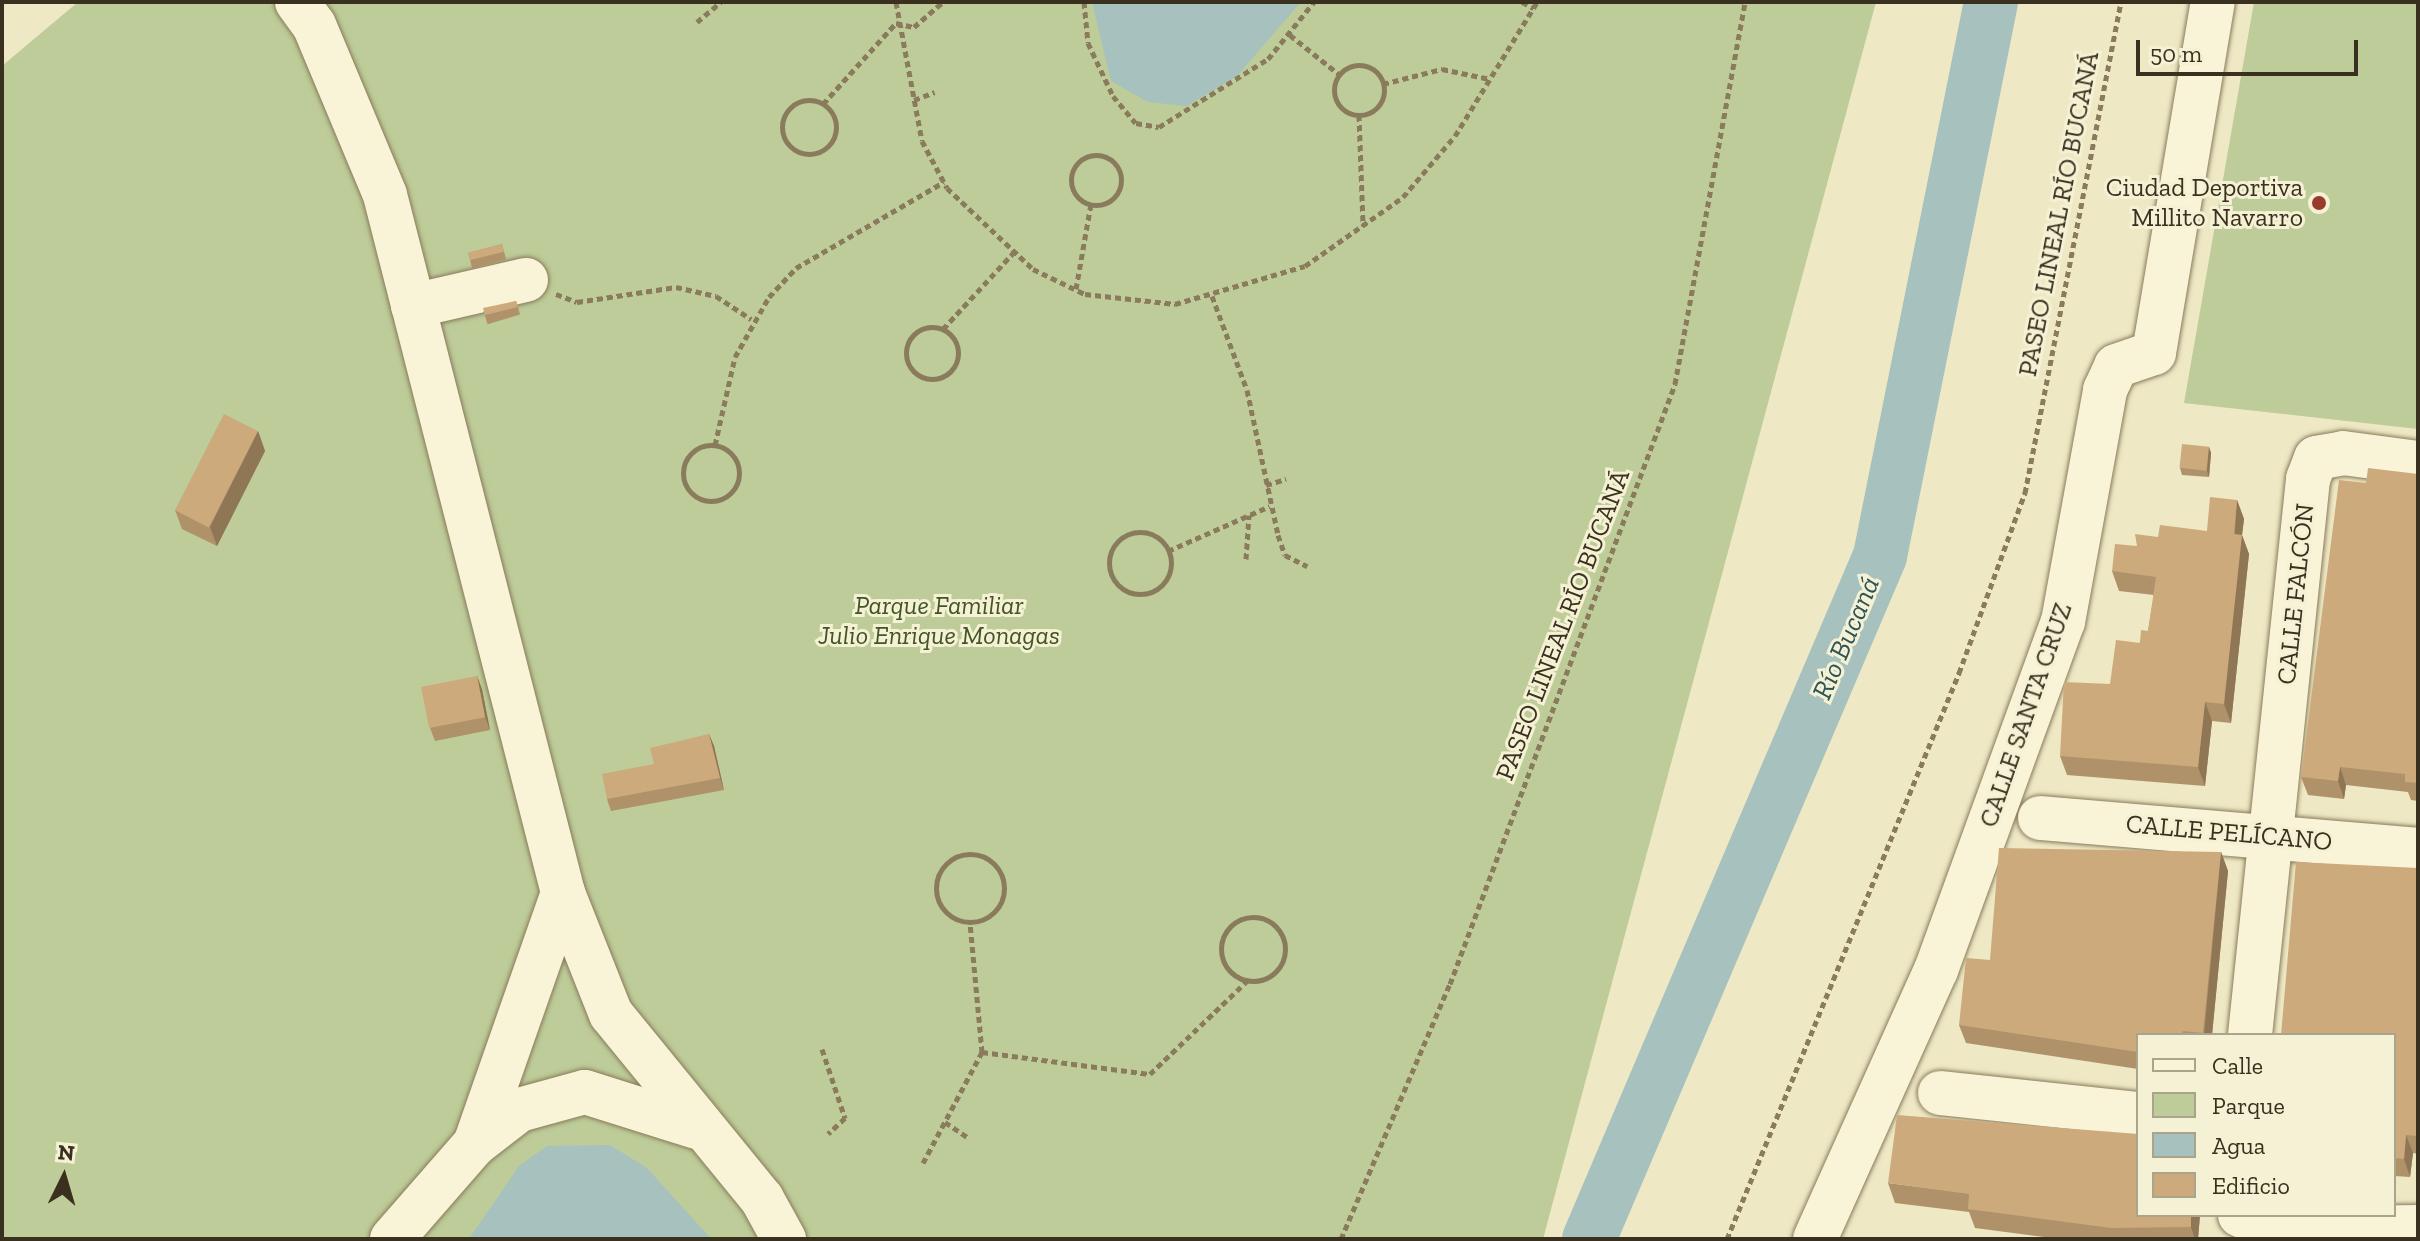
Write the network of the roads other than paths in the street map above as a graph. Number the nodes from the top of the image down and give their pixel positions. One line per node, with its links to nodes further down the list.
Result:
1 (297, 2): 4 (street)
2 (2213, 2): 19 (street, CALLE SANTA CRUZ)
3 (526, 280): 4 (street)
4 (413, 306): 9 (street)
5 (2418, 463): 7 (street, CALLE FALCÓN)
6 (2040, 818): 7 (street, CALLE PELÍCANO)
7 (2271, 833): 8 (street, CALLE PELÍCANO); 10 (street)
8 (2418, 850)
9 (563, 893): 13 (street); 14 (street)
10 (2250, 1033)
11 (1940, 1093): 12 (street)
12 (2136, 1114)
13 (696, 1127): 14 (street); 18 (street)
14 (475, 1144): 17 (street)
15 (2244, 1217): 16 (street)
16 (2418, 1227)
17 (392, 1239)
18 (784, 1239)
19 (1815, 1239)

